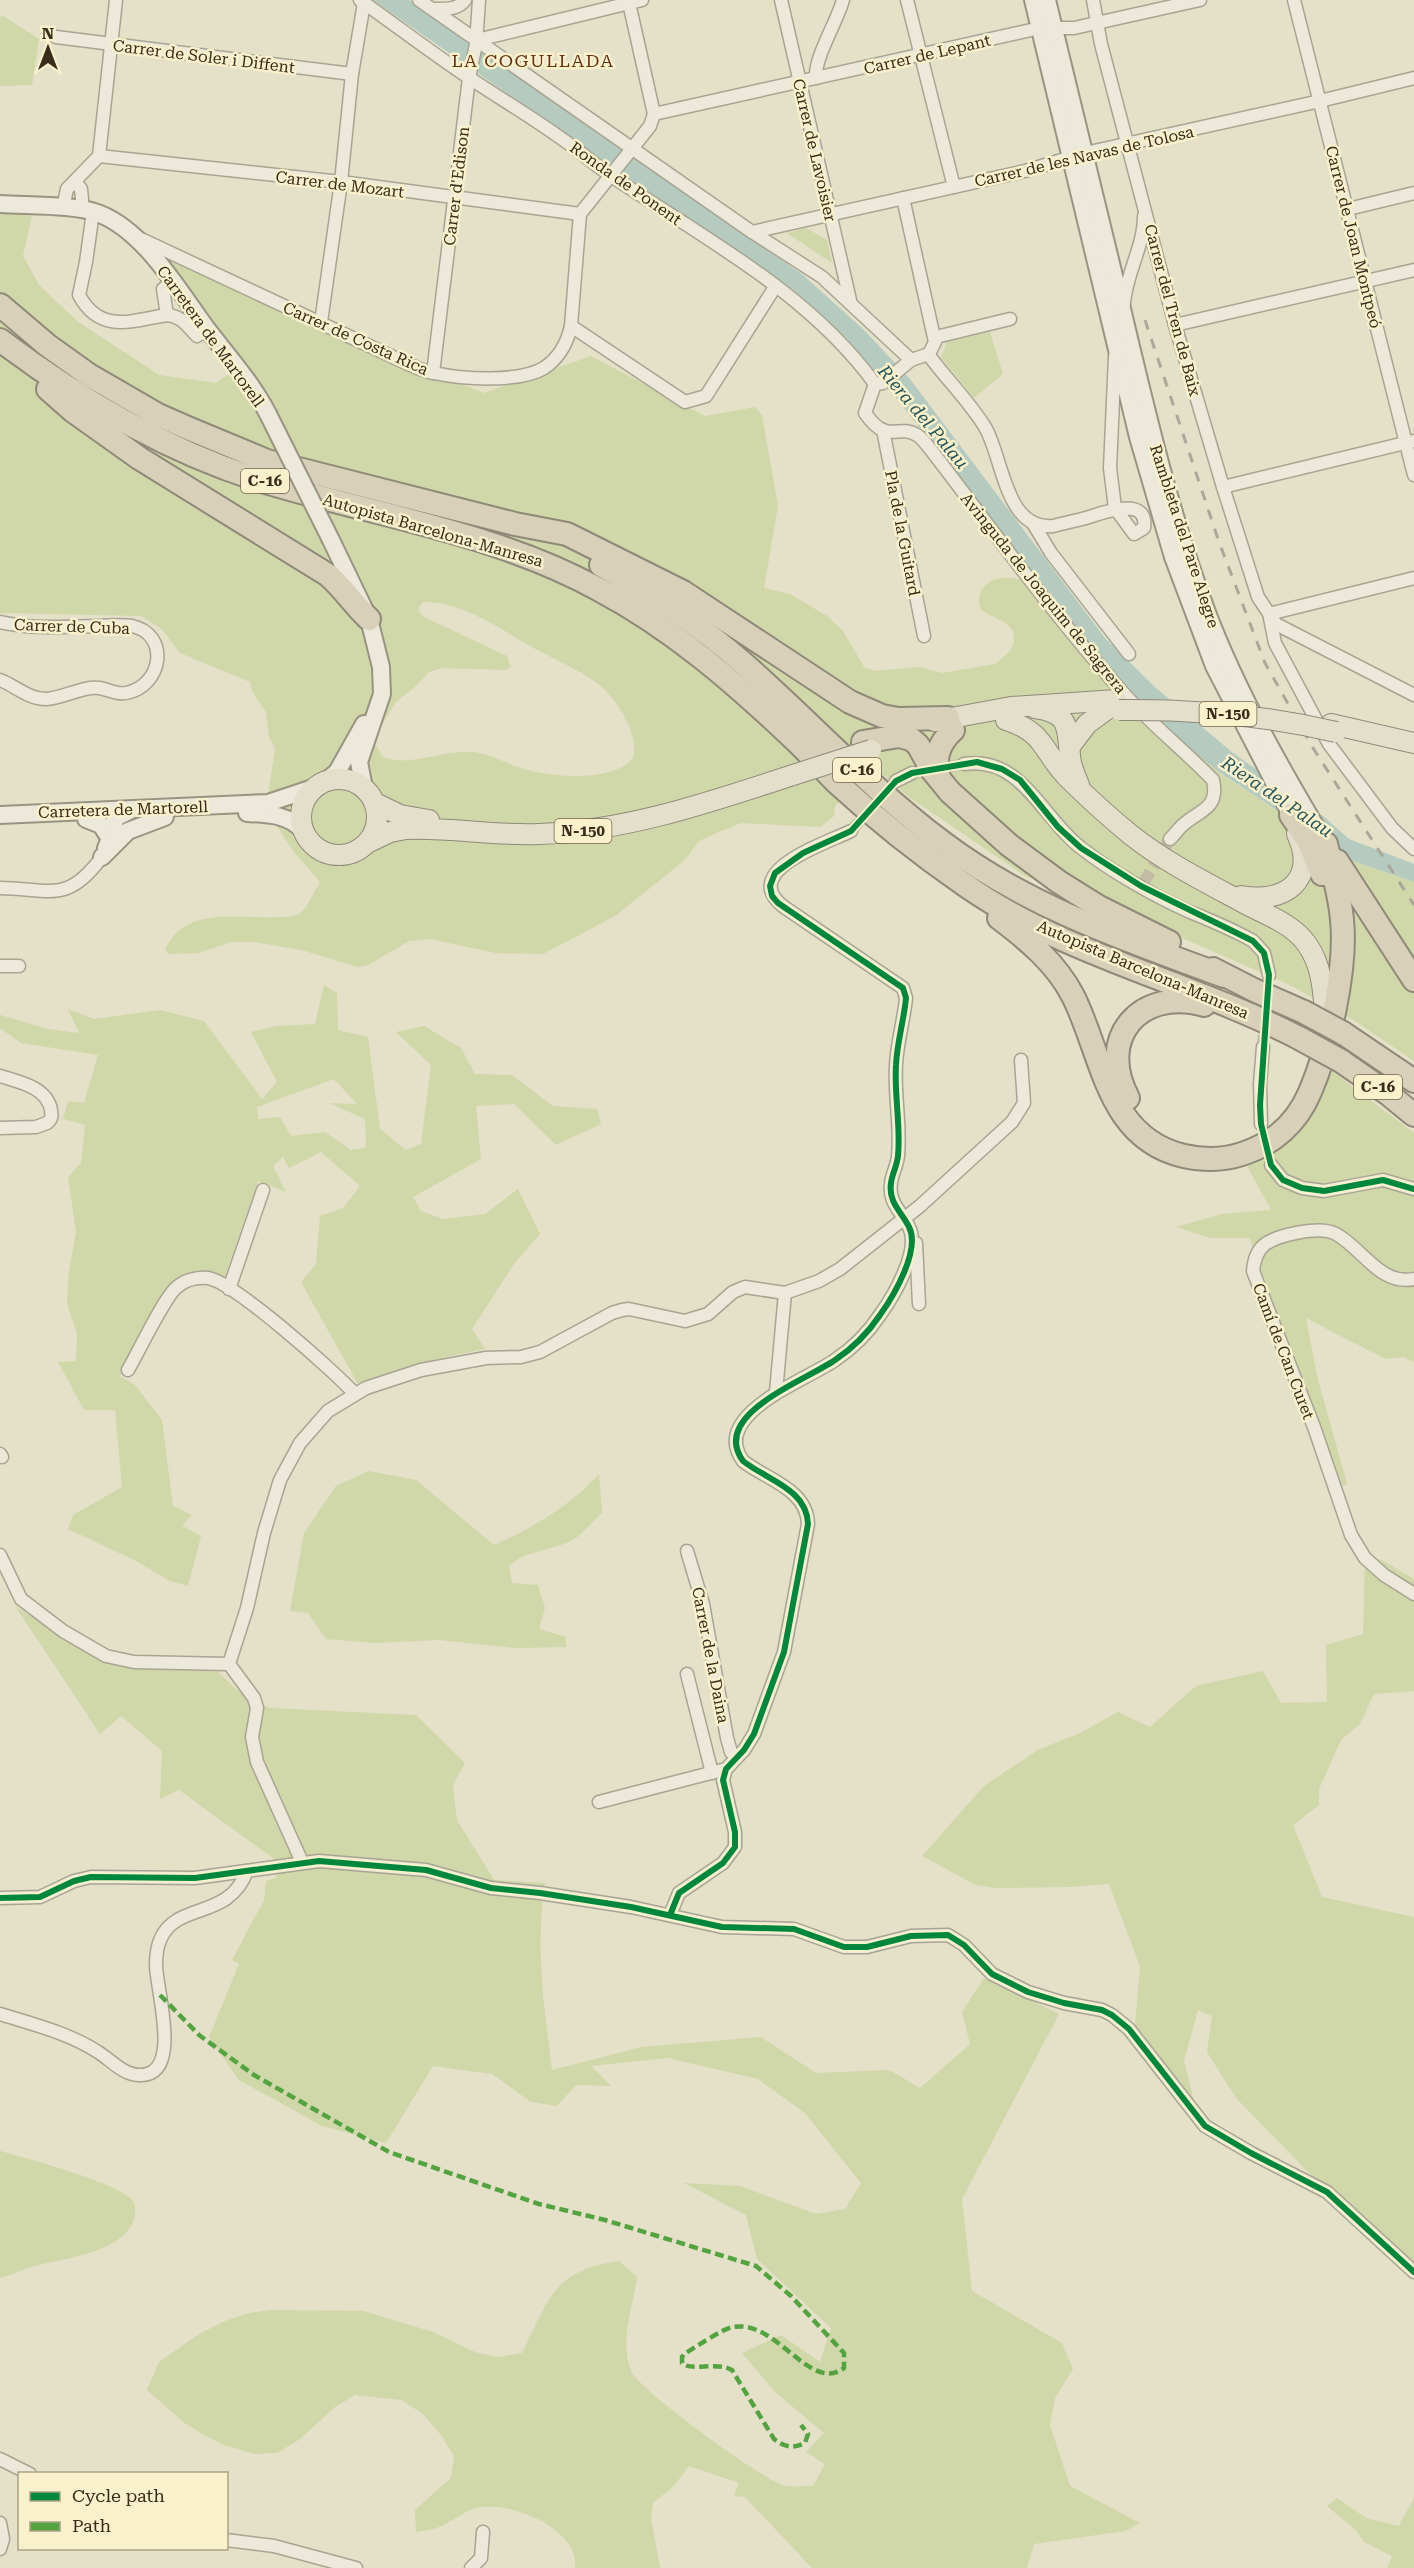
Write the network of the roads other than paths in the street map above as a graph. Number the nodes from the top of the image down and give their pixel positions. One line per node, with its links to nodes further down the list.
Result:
1 (116, 0): 20 (street)
2 (419, 0): 15 (street, Ronda de Ponent)
3 (465, 0): 15 (street)
4 (479, 0): 19 (street, Carrer d'Edison)
5 (781, 0): 26 (street, Carrer de Lavoisier)
6 (843, 0): 24 (street)
7 (907, 0): 21 (street)
8 (1033, 0): 17 (main road, Rambleta del Pare Alegre)
9 (1047, 0): 17 (main road, Rambleta del Pare Alegre)
10 (1093, 0): 16 (street, Carrer del Tren de Baix)
11 (1200, 0): 16 (street, Carrer de Lepant)
12 (1294, 0): 27 (street, Carrer de Joan Montpeó)
13 (362, 1): 22 (street); 23 (street, Ronda de Ponent)
14 (636, 2): 19 (street); 28 (street)
15 (432, 9): 19 (street, Ronda de Ponent)
16 (1097, 24): 17 (street, Carrer de Lepant); 29 (street, Carrer del Tren de Baix)
17 (1047, 29): 21 (street, Carrer de Lepant); 31 (main road, Rambleta del Pare Alegre)
18 (57, 37): 20 (street, Carrer de Soler i Diffent)
19 (476, 42): 23 (street, Carrer d'Edison); 30 (street, Ronda de Ponent)
20 (113, 44): 22 (street, Carrer de Soler i Diffent); 32 (street)
21 (921, 56): 24 (street, Carrer de Lepant); 36 (street)
22 (352, 74): 35 (street)
23 (470, 74): 33 (street, Ronda de Ponent); 39 (street, Carrer d'Edison)
24 (816, 78): 26 (street, Carrer de Lepant)
25 (1414, 78): 27 (street, Carrer de les Navas de Tolosa)
26 (799, 82): 28 (street, Carrer de Lepant); 46 (street, Carrer de Lavoisier)
27 (1320, 101): 29 (street, Carrer de les Navas de Tolosa); 43 (street, Carrer de Joan Montpeó)
28 (654, 114): 30 (street)
29 (1127, 145): 31 (street, Carrer de les Navas de Tolosa); 42 (street, Carrer del Tren de Baix)
30 (631, 149): 33 (street); 48 (street, Ronda de Ponent)
31 (1078, 155): 36 (street, Carrer de les Navas de Tolosa); 56 (main road, Rambleta del Pare Alegre); 65 (main road, Rambleta del Pare Alegre)
32 (99, 156): 34 (street); 35 (street, Carrer de Mozart)
33 (612, 173): 45 (street); 53 (street, Ronda de Ponent)
34 (75, 181): 41 (street); 44 (street)
35 (341, 183): 39 (street, Carrer de Mozart); 59 (street)
36 (954, 187): 38 (street, Carrer de les Navas de Tolosa)
37 (1414, 194): 43 (street)
38 (903, 198): 46 (street, Carrer de les Navas de Tolosa); 63 (street)
39 (454, 199): 45 (street, Carrer de Mozart); 68 (street, Carrer d'Edison)
40 (0, 204): 41 (main road, Carretera de Martorell)
41 (63, 208): 44 (main road, Carretera de Martorell)
42 (1144, 209): 56 (street, Rambleta del Pare Alegre); 60 (street, Carrer del Tren de Baix)
43 (1348, 209): 52 (street, Carrer de Joan Montpeó)
44 (88, 211): 49 (main road, Carretera de Martorell); 57 (street)
45 (580, 214): 61 (street)
46 (829, 214): 48 (street, Carrer de les Navas de Tolosa); 54 (street, Carrer de Lavoisier)
47 (814, 223): 47 (street)
48 (752, 232): 54 (street, Ronda de Ponent)
49 (131, 234): 51 (main road, Carretera de Martorell); 59 (street, Carrer de Costa Rica)
50 (1414, 270): 52 (street)
51 (172, 282): 57 (street); 62 (main road, Carretera de Martorell)
52 (1366, 282): 60 (street); 71 (street, Carrer de Joan Montpeó)
53 (775, 286): 61 (street); 69 (street, Ronda de Ponent)
54 (850, 300): 67 (street, Ronda de Ponent)
55 (0, 305): 74 (highway, C-16)
56 (1123, 313): 104 (main road, Rambleta del Pare Alegre)
57 (167, 315): 62 (street)
58 (1010, 320): 63 (street)
59 (321, 322): 68 (street, Carrer de Costa Rica)
60 (1175, 325): 73 (street, Carrer del Tren de Baix)
61 (571, 327): 68 (street, Carrer de Costa Rica)
62 (208, 329): 78 (main road, Carretera de Martorell, bridge)
63 (936, 338): 66 (street)
64 (0, 341): 78 (highway); 119 (highway, Autopista Barcelona-Manresa / C-16)
65 (1116, 344): 75 (street, Rambleta del Pare Alegre); 104 (main road, Rambleta del Pare Alegre)
66 (928, 354): 67 (street); 75 (street, Avinguda de Joaquim de Sagrera)
67 (908, 363): 69 (street)
68 (433, 373)
69 (879, 383): 70 (street)
70 (883, 430): 80 (street, Pla de la Guitard); 114 (street, Avinguda de Joaquim de Sagrera)
71 (1410, 442): 72 (street, Carrer de Joan Montpeó); 73 (street)
72 (1414, 475)
73 (1222, 487): 77 (street, Carrer del Tren de Baix)
74 (515, 524): 89 (highway); 126 (highway, C-16)
75 (1034, 525): 81 (street, Avinguda de Joaquim de Sagrera)
76 (1414, 578): 77 (street)
77 (1269, 614): 83 (street); 117 (street)
78 (369, 619): 85 (main road, Carretera de Martorell)
79 (0, 622): 82 (street, Carrer de Cuba)
80 (924, 636)
81 (1129, 654)
82 (0, 680)
83 (1414, 695)
84 (1085, 701): 86 (main road, N-150); 87 (main road, N-150); 88 (main road)
85 (379, 704): 101 (main road); 103 (main road, Carretera de Martorell)
86 (1114, 707): 88 (main road, N-150); 90 (main road, N-150, bridge); 92 (main road)
87 (1008, 713): 88 (main road); 89 (main road, N-150); 94 (main road)
88 (1055, 713): 92 (main road); 94 (main road)
89 (951, 724): 91 (main road, N-150); 93 (main road, N-150); 99 (highway)
90 (1334, 728): 95 (main road, N-150); 95 (main road, N-150)
91 (911, 739): 93 (highway); 99 (highway)
92 (1071, 745): 102 (main road)
93 (867, 746): 97 (main road, N-150, bridge)
94 (1046, 748): 102 (main road)
95 (1411, 750)
96 (964, 764): 125 (street)
97 (790, 771): 103 (main road, N-150); 115 (main road, N-150)
98 (912, 773): 100 (street)
99 (939, 778): 126 (highway)
100 (896, 781)
101 (321, 784): 103 (main road); 105 (main road, Carretera de Martorell); 111 (main road)
102 (1081, 789): 121 (main road)
103 (370, 796): 115 (main road)
104 (1295, 807): 116 (main road, Rambleta del Pare Alegre); 121 (main road); 122 (highway)
105 (140, 808): 106 (main road, Carretera de Martorell); 108 (main road)
106 (0, 815)
107 (165, 817): 108 (main road, Carretera de Martorell); 111 (main road, Carretera de Martorell); 118 (main road)
108 (115, 818): 109 (main road, Carretera de Martorell); 113 (main road)
109 (86, 819): 110 (main road, Carretera de Martorell); 113 (main road)
110 (0, 821)
111 (303, 831): 115 (main road)
112 (851, 831): 140 (street)
113 (110, 839): 118 (main road)
114 (1170, 839)
115 (369, 842)
116 (1326, 844): 122 (highway)
117 (1414, 849)
118 (102, 857): 120 (street)
119 (936, 865): 122 (highway); 129 (highway, Autopista Barcelona-Manresa / C-16)
120 (0, 888)
121 (1222, 890): 128 (main road)
122 (1343, 900): 127 (highway); 128 (highway)
123 (0, 966): 124 (street)
124 (19, 966)
125 (1269, 975)
126 (1224, 976): 133 (highway, C-16, bridge)
127 (1414, 980)
128 (1324, 1001): 129 (highway)
129 (1299, 1038): 134 (highway, C-16, bridge)
130 (1263, 1047): 135 (street)
131 (1021, 1060): 140 (street)
132 (0, 1076): 136 (street)
133 (1414, 1081)
134 (1414, 1115)
135 (1261, 1124)
136 (0, 1128)
137 (1271, 1165): 138 (street)
138 (1414, 1189)
139 (263, 1190): 143 (street)
140 (903, 1218): 141 (street); 144 (street)
141 (911, 1231): 145 (street); 147 (street)
142 (1414, 1279): 151 (street, Camí de Can Curet)
143 (230, 1289): 146 (street); 148 (street)
144 (785, 1293): 147 (street); 148 (street)
145 (919, 1304)
146 (128, 1370)
147 (776, 1392): 154 (street)
148 (355, 1394): 152 (street)
149 (687, 1551): 154 (street, Carrer de la Daina)
150 (0, 1555): 152 (street)
151 (1414, 1594)
152 (230, 1664): 158 (street)
153 (687, 1674): 156 (street)
154 (736, 1757): 155 (street)
155 (726, 1769): 156 (street); 161 (street)
156 (712, 1773): 157 (street)
157 (599, 1802)
158 (302, 1862): 159 (street); 161 (street)
159 (247, 1871): 160 (street); 162 (street)
160 (0, 1898)
161 (670, 1915): 163 (street)
162 (0, 2013)
163 (1414, 2272)
164 (0, 2459): 165 (street)
165 (26, 2472)
166 (0, 2523): 169 (street)
167 (483, 2532): 171 (street)
168 (228, 2540): 170 (street)
169 (0, 2549)
170 (356, 2568)
171 (471, 2568)

